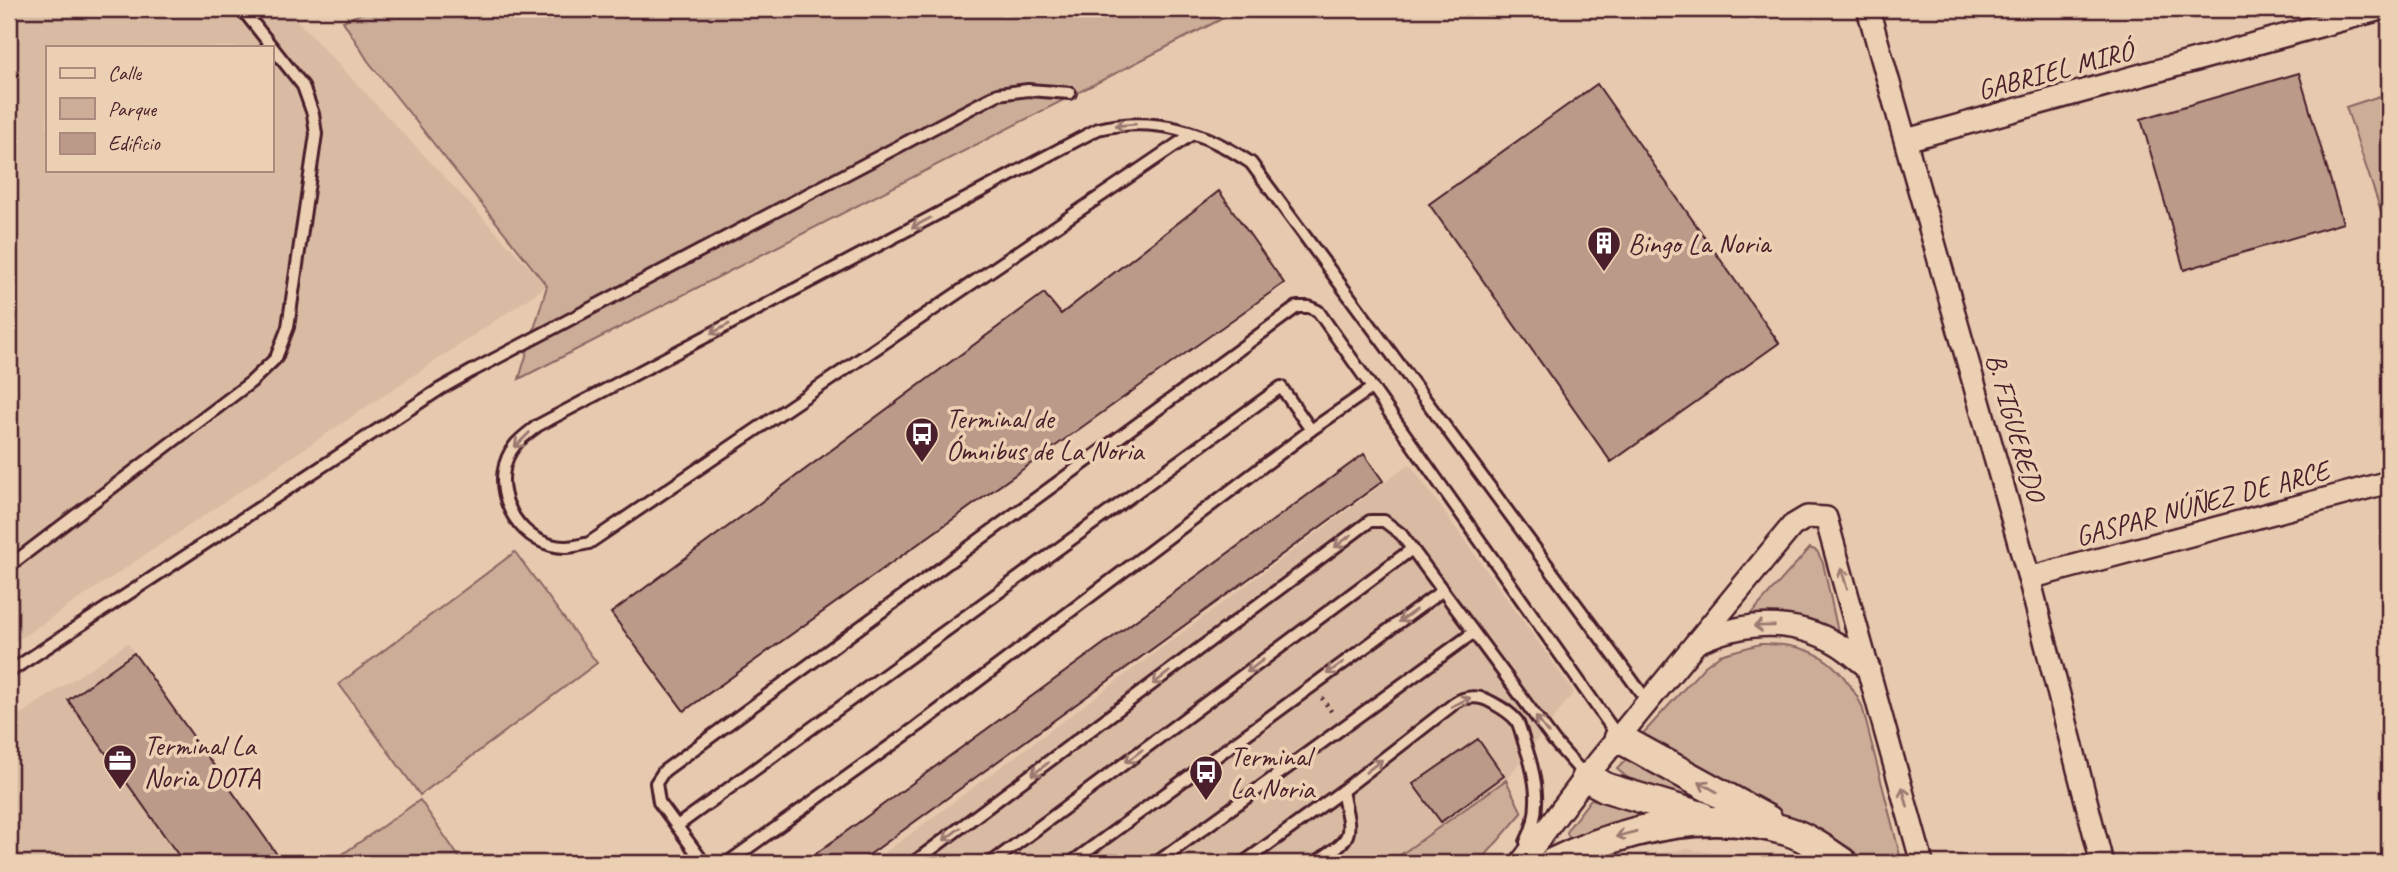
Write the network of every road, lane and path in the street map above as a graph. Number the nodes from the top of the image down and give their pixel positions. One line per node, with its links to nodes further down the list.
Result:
1 (242, 9): 4 (lane)
2 (1868, 9): 8 (street, B. FIGUEREDO)
3 (2381, 9): 8 (street, GABRIEL MIRÓ)
4 (271, 46)
5 (273, 48): 13 (lane)
6 (1070, 93): 19 (lane)
7 (1192, 134): 7 (lane, one-way to 7); 20 (lane)
8 (1906, 140): 14 (street, B. FIGUEREDO)
9 (1372, 388): 10 (lane); 21 (lane); 25 (lane)
10 (1311, 430): 25 (lane); 29 (lane)
11 (2389, 482): 14 (street, GASPAR NÚÑEZ DE ARCE)
12 (1412, 548): 15 (lane); 30 (lane, one-way to 30); 31 (lane, one-way to 31)
13 (9, 566)
14 (2029, 578): 40 (street, B. FIGUEREDO)
15 (1443, 590): 16 (lane); 32 (lane, one-way to 32)
16 (1473, 633): 22 (lane, one-way to 16); 33 (lane)
17 (1698, 642): 18 (street, one-way to 17); 18 (street, one-way to 17); 20 (street)
18 (1869, 668): 39 (street, one-way to 18)
19 (9, 673)
20 (1648, 702): 21 (street)
21 (1619, 738): 22 (street); 26 (street, one-way to 21)
22 (1586, 777): 24 (street); 37 (street)
23 (1342, 791): 34 (lane); 35 (lane); 36 (lane, one-way to 36)
24 (1717, 821): 26 (street); 27 (street, one-way to 27)
25 (677, 826): 28 (lane)
26 (1789, 832): 38 (street)
27 (1565, 860)
28 (704, 863)
29 (727, 863)
30 (913, 863)
31 (991, 863)
32 (1071, 863)
33 (1156, 863)
34 (1243, 863)
35 (1315, 863)
36 (1516, 863)
37 (1521, 863)
38 (1843, 863)
39 (1922, 863)
40 (2102, 863)

